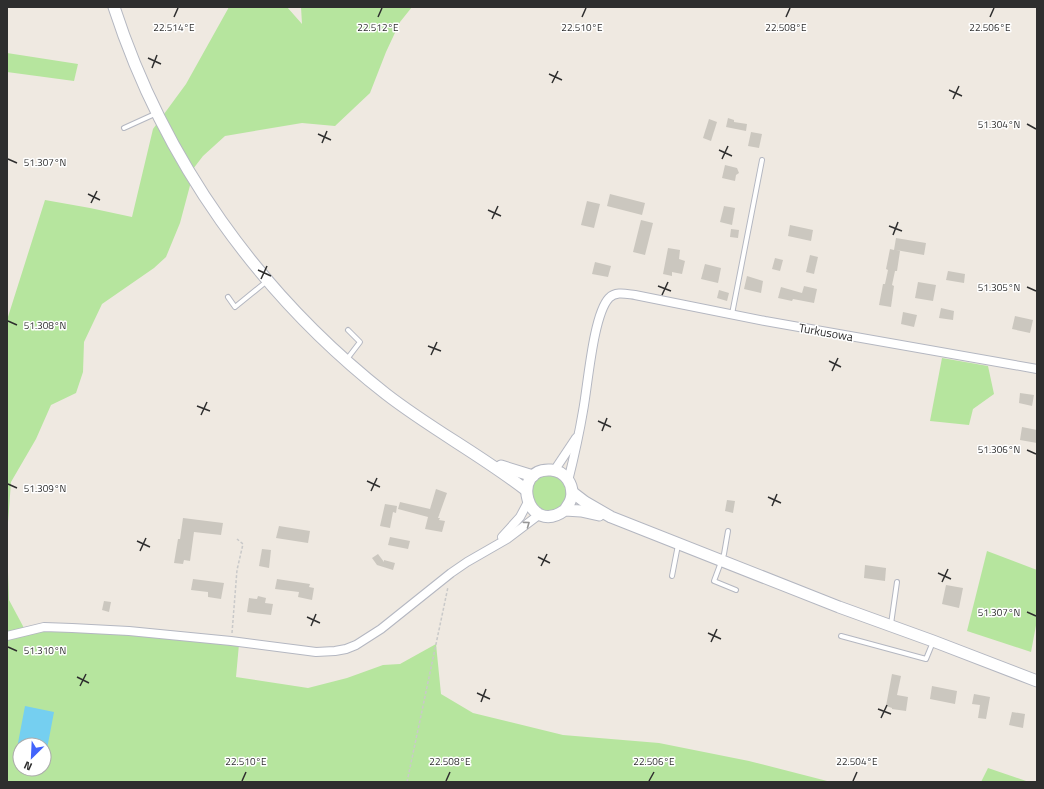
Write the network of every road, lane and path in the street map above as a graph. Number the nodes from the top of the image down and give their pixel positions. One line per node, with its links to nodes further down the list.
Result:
1 (114, 7): 2 (main road)
2 (157, 113): 3 (lane); 5 (main road)
3 (124, 128)
4 (762, 160): 7 (lane)
5 (267, 281): 6 (lane); 9 (main road)
6 (228, 297)
7 (732, 314): 10 (street, Turkusowa); 11 (street, Turkusowa)
8 (348, 330): 9 (lane)
9 (346, 361): 12 (main road)
10 (1037, 369)
11 (579, 434): 13 (street); 15 (street)
12 (489, 462): 14 (main road); 16 (main road)
13 (554, 470): 14 (main road); 15 (main road)
14 (533, 476): 16 (main road)
15 (568, 480): 17 (main road)
16 (526, 490): 18 (main road)
17 (572, 492): 19 (main road); 21 (main road)
18 (528, 502): 20 (main road); 25 (street)
19 (565, 510): 20 (main road); 21 (main road)
20 (540, 514): 25 (street, one-way to 20)
21 (611, 517): 24 (main road)
22 (728, 531): 26 (lane)
23 (237, 539): 34 (path)
24 (678, 545): 26 (main road); 28 (lane)
25 (490, 548): 27 (street)
26 (722, 562): 30 (lane); 31 (main road)
27 (450, 574): 34 (street); 37 (path)
28 (672, 576)
29 (897, 582): 31 (lane)
30 (736, 590)
31 (891, 626): 35 (main road)
32 (7, 636): 34 (street)
33 (841, 636): 35 (lane)
34 (231, 641)
35 (933, 641): 36 (main road)
36 (1037, 681)
37 (407, 782)

